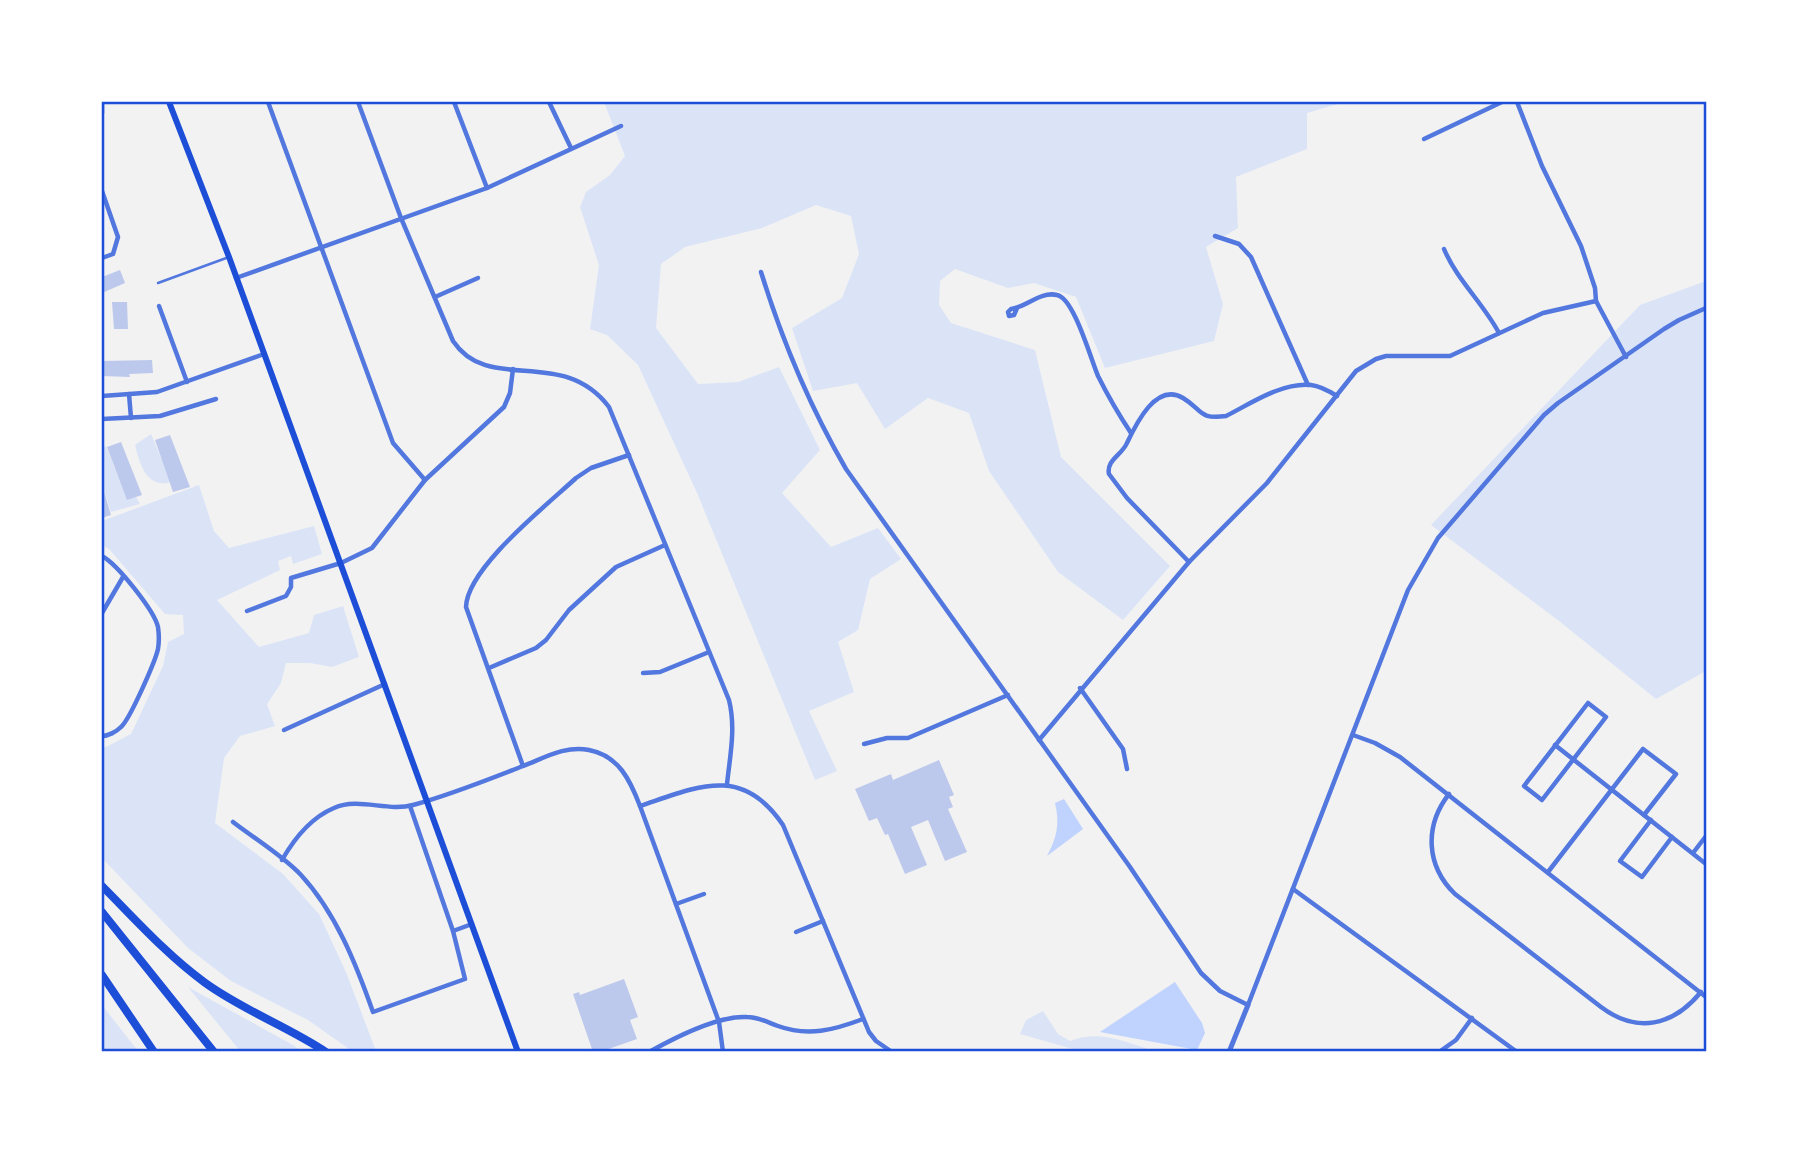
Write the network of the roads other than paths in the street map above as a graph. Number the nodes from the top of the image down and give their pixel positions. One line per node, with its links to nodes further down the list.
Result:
1 (102, 102): 9 (street)
2 (169, 102): 19 (main road)
3 (268, 102): 17 (street)
4 (358, 102): 15 (street)
5 (454, 102): 13 (street)
6 (549, 102): 12 (street)
7 (1502, 102): 11 (street)
8 (1517, 102): 26 (street)
9 (102, 113)
10 (621, 125): 12 (street)
11 (1423, 139)
12 (571, 148): 13 (street)
13 (487, 188): 15 (street)
14 (102, 191): 20 (street)
15 (401, 218): 17 (street); 25 (street)
16 (1215, 236): 35 (street)
17 (322, 248): 22 (street); 44 (street)
18 (1444, 249): 30 (street)
19 (229, 257): 22 (main road); 24 (lane)
20 (102, 258)
21 (761, 272): 57 (street)
22 (236, 278): 31 (main road)
23 (478, 278): 25 (street)
24 (159, 283)
25 (435, 296): 33 (street)
26 (1596, 302): 30 (street); 32 (street)
27 (159, 306): 34 (street)
28 (1017, 308): 42 (street)
29 (1706, 308): 32 (street)
30 (1499, 333): 38 (street)
31 (264, 354): 34 (street); 48 (main road)
32 (1626, 357): 59 (street)
33 (513, 369): 43 (street); 44 (street)
34 (187, 382): 36 (street)
35 (1308, 385): 38 (street); 42 (street)
36 (129, 394): 37 (street); 40 (street)
37 (102, 396)
38 (1337, 396): 47 (street)
39 (216, 399): 40 (street)
40 (131, 418): 41 (street)
41 (102, 419)
42 (1131, 433): 47 (street)
43 (629, 455): 45 (street); 53 (street)
44 (425, 480): 48 (street)
45 (665, 545): 52 (street); 53 (street)
46 (102, 556): 49 (street)
47 (1189, 562): 56 (street)
48 (341, 563): 50 (street); 55 (main road)
49 (124, 577): 51 (street); 60 (street)
50 (247, 611)
51 (102, 612)
52 (709, 652): 54 (street); 67 (street)
53 (489, 668): 65 (street)
54 (643, 673)
55 (385, 684): 58 (street); 70 (main road)
56 (1080, 688): 61 (street); 66 (street)
57 (1008, 695): 61 (street); 62 (street)
58 (284, 730)
59 (1353, 734): 69 (street); 83 (street)
60 (102, 736)
61 (1039, 740): 94 (street)
62 (864, 744)
63 (1555, 745): 64 (street); 64 (street); 64 (street)
64 (1573, 760): 68 (street)
65 (523, 766): 70 (street); 72 (street)
66 (1127, 769)
67 (727, 784): 72 (street); 87 (street)
68 (1612, 790): 73 (street); 73 (street); 81 (street)
69 (1449, 794): 81 (street); 92 (street)
70 (427, 800): 71 (street); 88 (main road)
71 (410, 806): 79 (street); 89 (street)
72 (640, 806): 85 (street)
73 (1644, 816): 74 (street)
74 (1651, 820): 77 (street); 77 (street)
75 (233, 822): 79 (street)
76 (1706, 836): 78 (street)
77 (1672, 837): 78 (street)
78 (1693, 853): 80 (street)
79 (282, 860): 89 (street)
80 (1706, 864)
81 (1548, 872): 92 (street)
82 (102, 886): 100 (highway)
83 (1293, 889): 94 (street); 95 (street)
84 (704, 894): 85 (street)
85 (676, 904): 97 (street)
86 (102, 912): 99 (highway)
87 (823, 921): 90 (street); 96 (street)
88 (472, 924): 89 (street); 101 (main road)
89 (453, 931)
90 (796, 932)
91 (102, 975): 98 (highway)
92 (1701, 992): 93 (street)
93 (1706, 997)
94 (1248, 1005): 105 (street)
95 (1472, 1018): 106 (street); 107 (street)
96 (863, 1019): 97 (street); 104 (street)
97 (719, 1022): 102 (street); 103 (street)
98 (154, 1052)
99 (214, 1052)
100 (327, 1052)
101 (518, 1052)
102 (649, 1052)
103 (723, 1052)
104 (892, 1052)
105 (1229, 1052)
106 (1439, 1052)
107 (1517, 1052)

